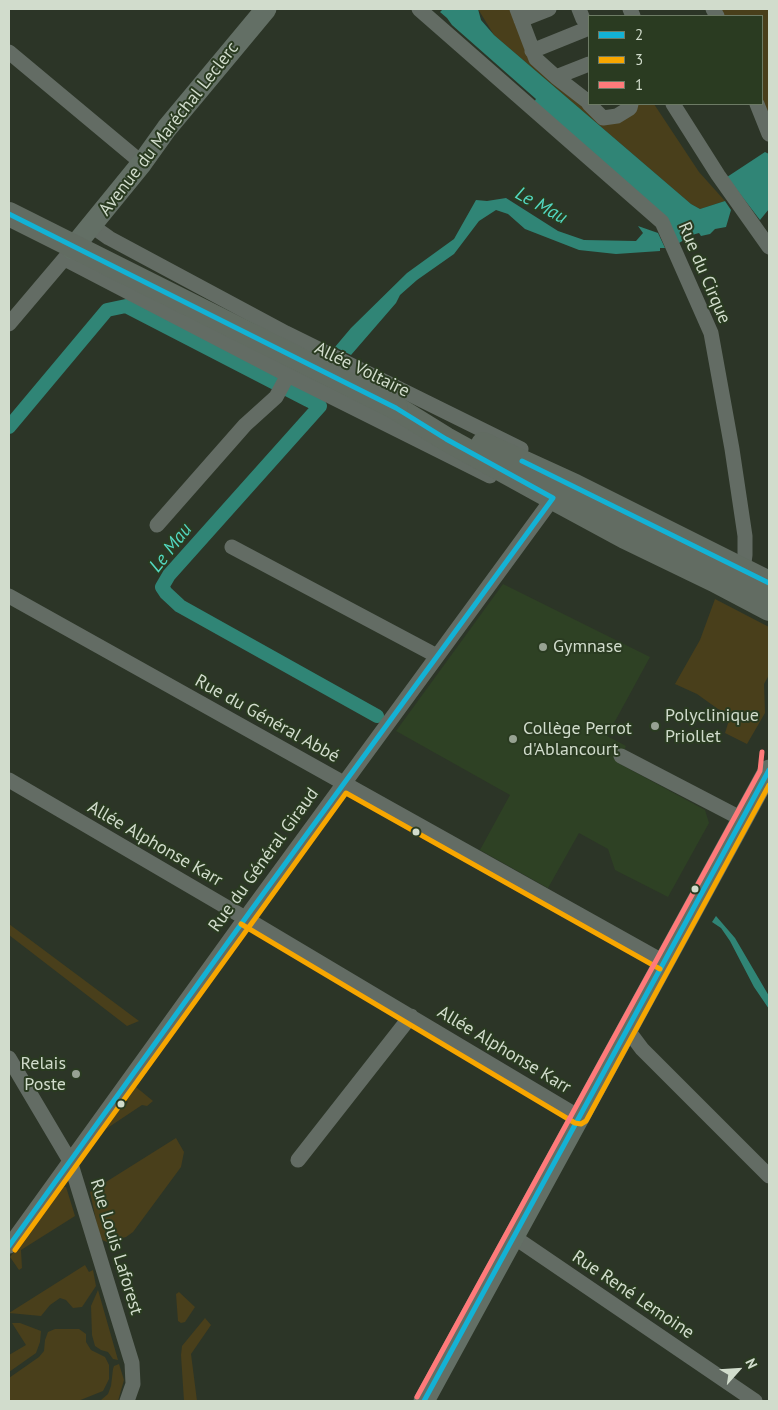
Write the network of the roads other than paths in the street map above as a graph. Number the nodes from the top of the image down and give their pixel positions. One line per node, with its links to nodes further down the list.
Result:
1 (266, 9): 18 (main road, Avenue du Maréchal Leclerc)
2 (419, 9): 30 (street, Rue du Cirque)
3 (549, 9): 5 (street)
4 (579, 9): 6 (street)
5 (519, 14): 8 (street)
6 (588, 25)
7 (588, 26): 8 (street)
8 (532, 51): 11 (street)
9 (9, 52): 18 (street)
10 (588, 64): 11 (street)
11 (556, 78): 12 (street)
12 (588, 101)
13 (592, 105): 14 (street)
14 (631, 105)
15 (674, 105): 21 (street)
16 (757, 105): 17 (street)
17 (769, 134)
18 (142, 163): 20 (main road, Avenue du Maréchal Leclerc)
19 (9, 214): 25 (main road, bridge)
20 (92, 226): 22 (main road, Avenue du Maréchal Leclerc); 27 (street, Allée Voltaire)
21 (769, 247)
22 (69, 254): 23 (street); 24 (street, Allée Voltaire)
23 (9, 324)
24 (286, 378): 26 (street, Allée Voltaire); 28 (street)
25 (396, 408): 26 (main road, Allée Voltaire); 27 (main road, Allée Voltaire)
26 (553, 498): 33 (main road, Allée Voltaire); 34 (street, Rue du Général Giraud)
27 (631, 514): 30 (main road, Allée Voltaire)
28 (157, 525)
29 (232, 547): 34 (street)
30 (743, 570): 31 (main road, Allée Voltaire)
31 (769, 583)
32 (9, 596): 38 (street, Rue du Général Abbé)
33 (769, 609)
34 (437, 656): 38 (street, Rue du Général Giraud)
35 (621, 756): 39 (street)
36 (768, 765): 39 (main road)
37 (9, 780): 40 (street, Allée Alphonse Karr)
38 (344, 783): 40 (street, Rue du Général Giraud); 41 (street, Rue du Général Abbé)
39 (742, 819): 41 (main road)
40 (245, 918): 42 (street, Allée Alphonse Karr); 47 (street, Rue du Général Giraud)
41 (664, 962): 43 (main road)
42 (410, 1016): 45 (street, Allée Alphonse Karr); 46 (street, Allée Alphonse Karr)
43 (627, 1029): 45 (main road); 48 (street)
44 (9, 1058): 47 (street, Rue Louis Laforest)
45 (579, 1117): 49 (main road)
46 (298, 1160)
47 (70, 1161): 50 (street, Rue du Général Giraud); 51 (street, Rue Louis Laforest)
48 (769, 1176)
49 (514, 1237): 52 (main road); 53 (street, Rue René Lemoine)
50 (9, 1246)
51 (127, 1401)
52 (424, 1401)
53 (755, 1401)

